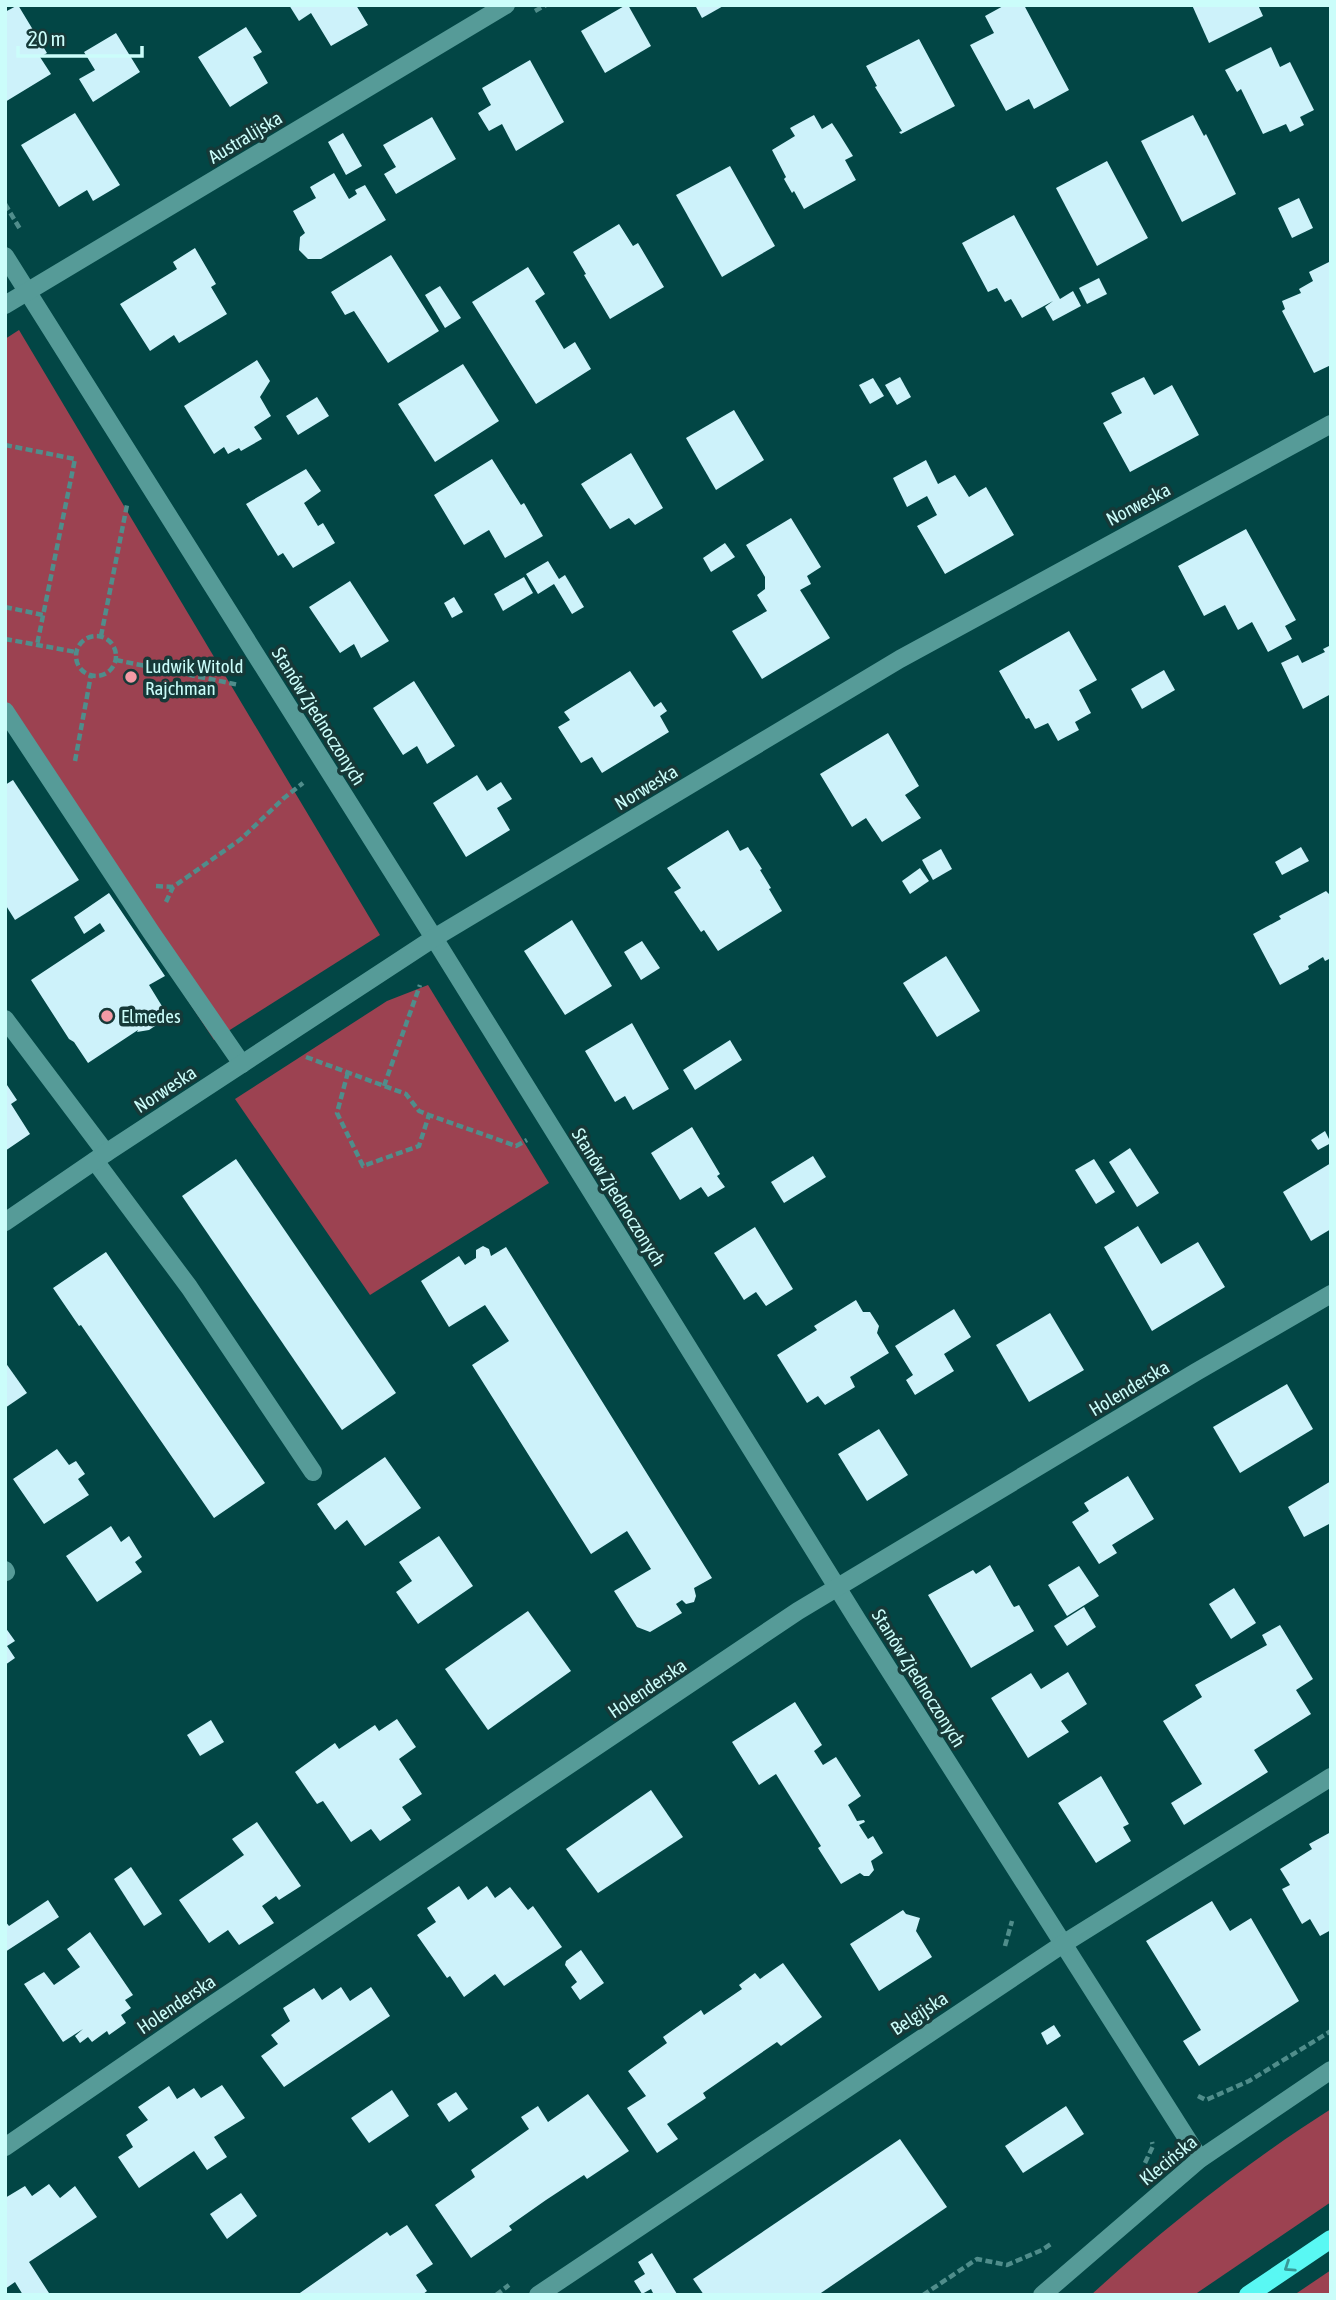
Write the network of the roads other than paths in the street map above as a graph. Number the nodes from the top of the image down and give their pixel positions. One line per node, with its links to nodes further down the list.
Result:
1 (506, 5): 3 (street, Australijska)
2 (5, 256): 3 (street, Stanów Zjednoczonych)
3 (28, 290): 4 (street, Australijska); 7 (street, Stanów Zjednoczonych)
4 (5, 304)
5 (1331, 424): 7 (street, Norweska)
6 (5, 711): 9 (street)
7 (434, 938): 9 (street, Norweska); 14 (street, Stanów Zjednoczonych)
8 (5, 1018): 10 (street)
9 (242, 1064): 10 (street, Norweska)
10 (100, 1157): 11 (street, Norweska); 13 (street)
11 (5, 1222)
12 (1331, 1294): 14 (street, Holenderska)
13 (313, 1472)
14 (837, 1588): 16 (street, Stanów Zjednoczonych); 18 (street, Holenderska)
15 (1331, 1777): 16 (street, Belgijska)
16 (1063, 1944): 19 (street, Stanów Zjednoczonych); 21 (street, Belgijska)
17 (1331, 2070): 19 (street, Klecińska)
18 (5, 2147)
19 (1200, 2158): 22 (street, Klecińska)
20 (1331, 2239): 23 (main road, one-way to 23)
21 (538, 2295)
22 (1042, 2295)
23 (1248, 2295)

